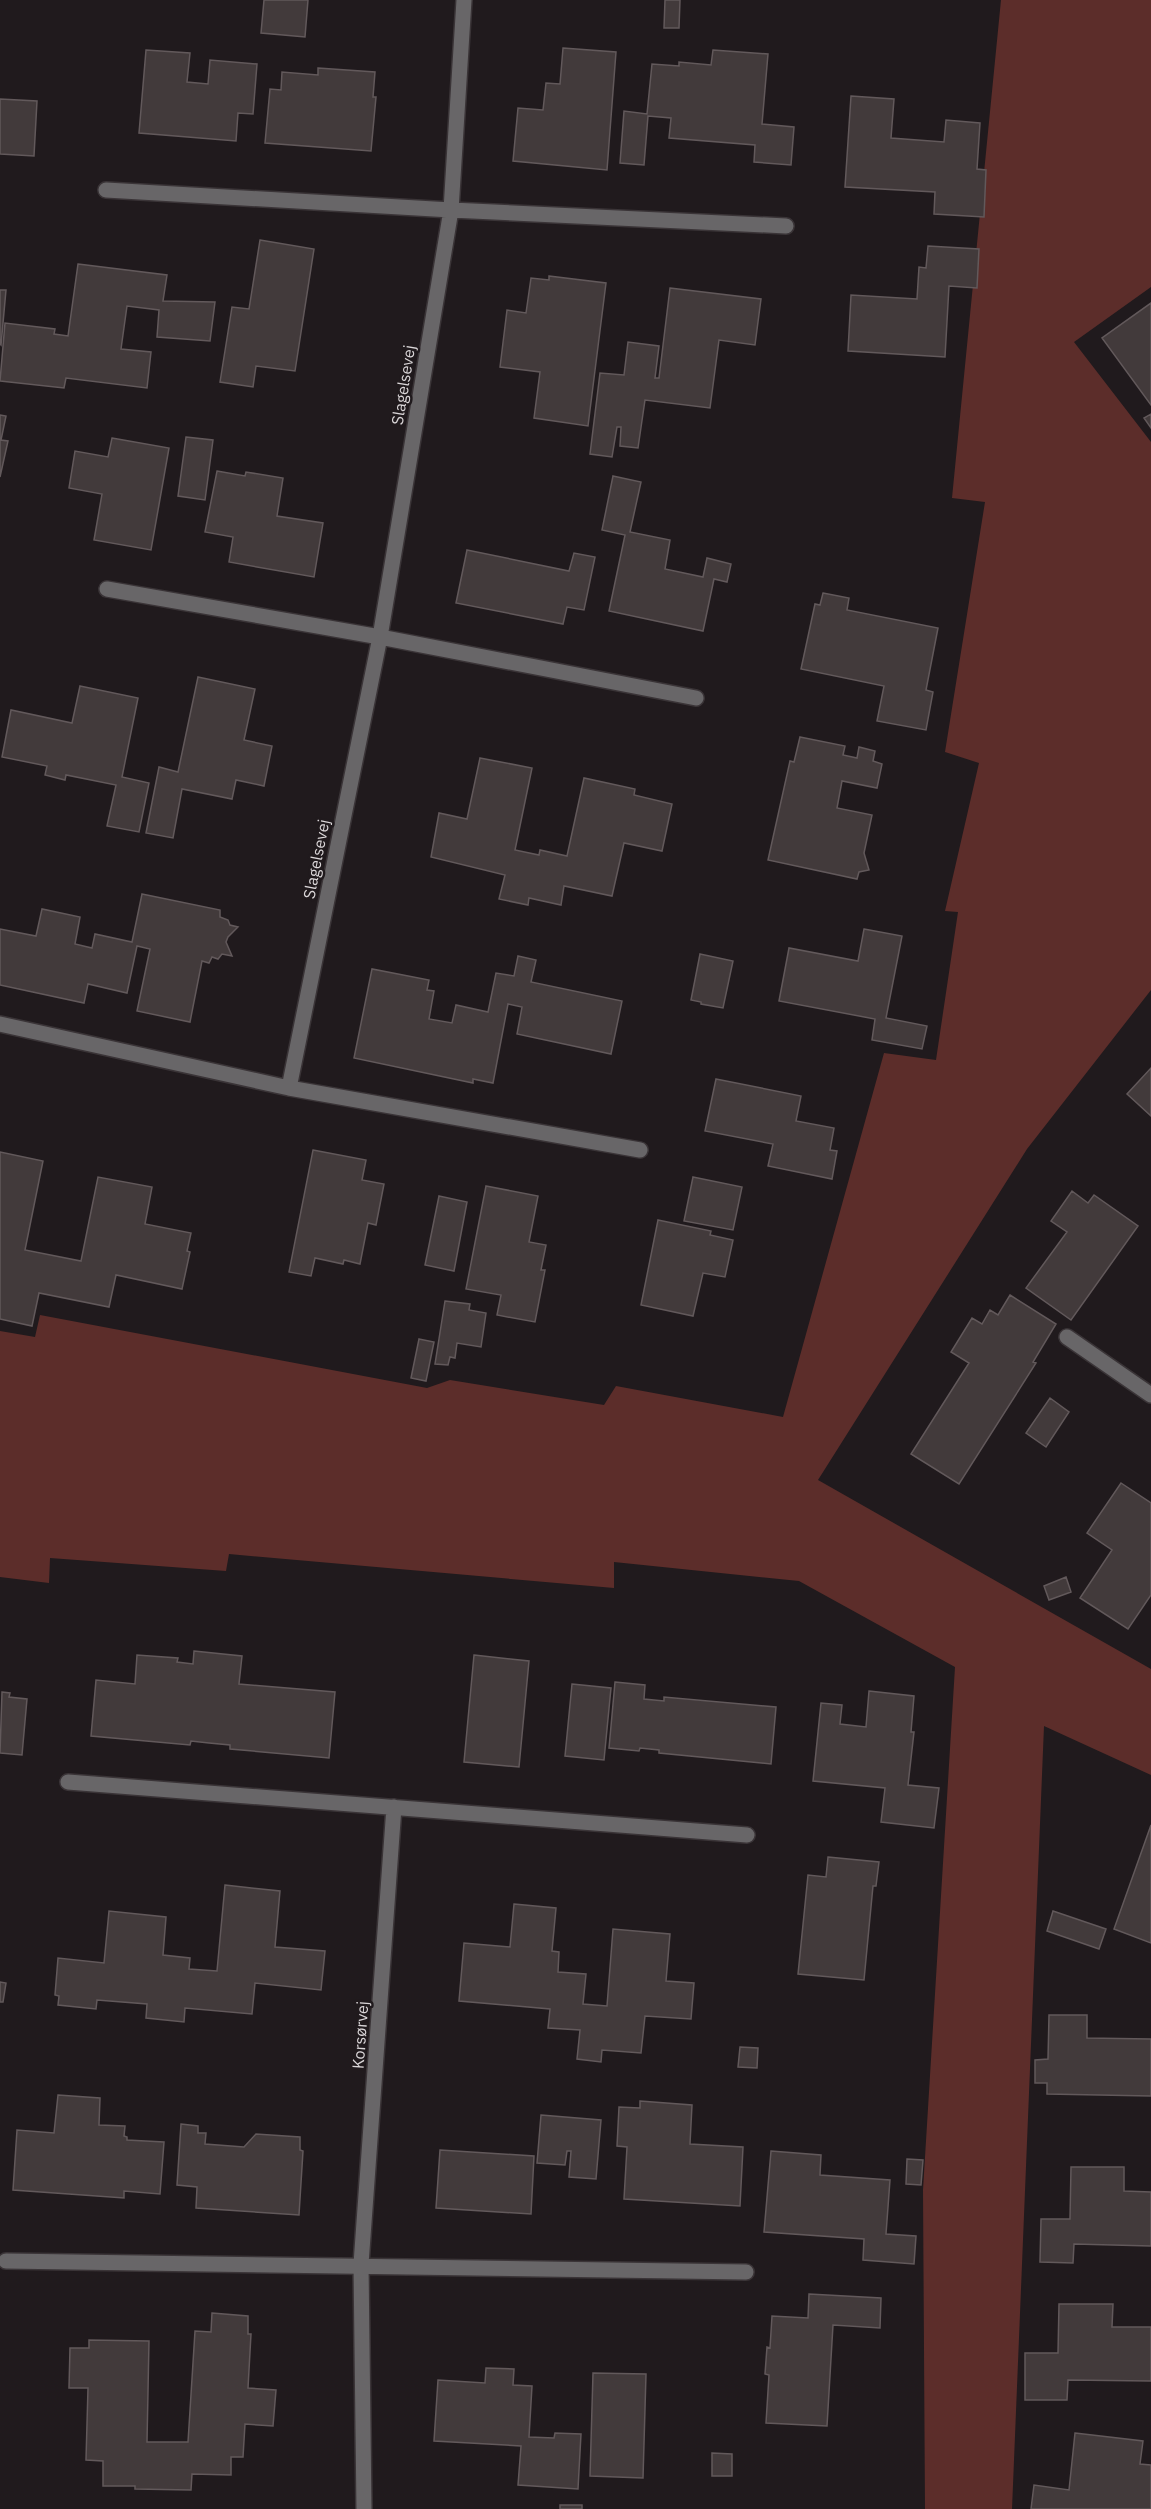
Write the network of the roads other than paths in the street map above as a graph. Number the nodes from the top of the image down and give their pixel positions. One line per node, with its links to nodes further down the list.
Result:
1 (464, 0): 3 (street, Slagelsevej)
2 (106, 190): 3 (street)
3 (451, 210): 4 (street); 6 (street, Slagelsevej)
4 (786, 226)
5 (107, 589): 6 (street)
6 (380, 637): 7 (street); 9 (street, Slagelsevej)
7 (696, 698)
8 (0, 1024): 9 (street)
9 (289, 1088): 10 (street)
10 (640, 1150)
11 (1066, 1337): 12 (street)
12 (1151, 1395)
13 (68, 1782): 14 (street)
14 (394, 1807): 15 (street); 17 (street, Korsørvej)
15 (747, 1835)
16 (6, 2260): 17 (street)
17 (361, 2264): 18 (street); 19 (street, Korsørvej)
18 (746, 2272)
19 (364, 2509)

